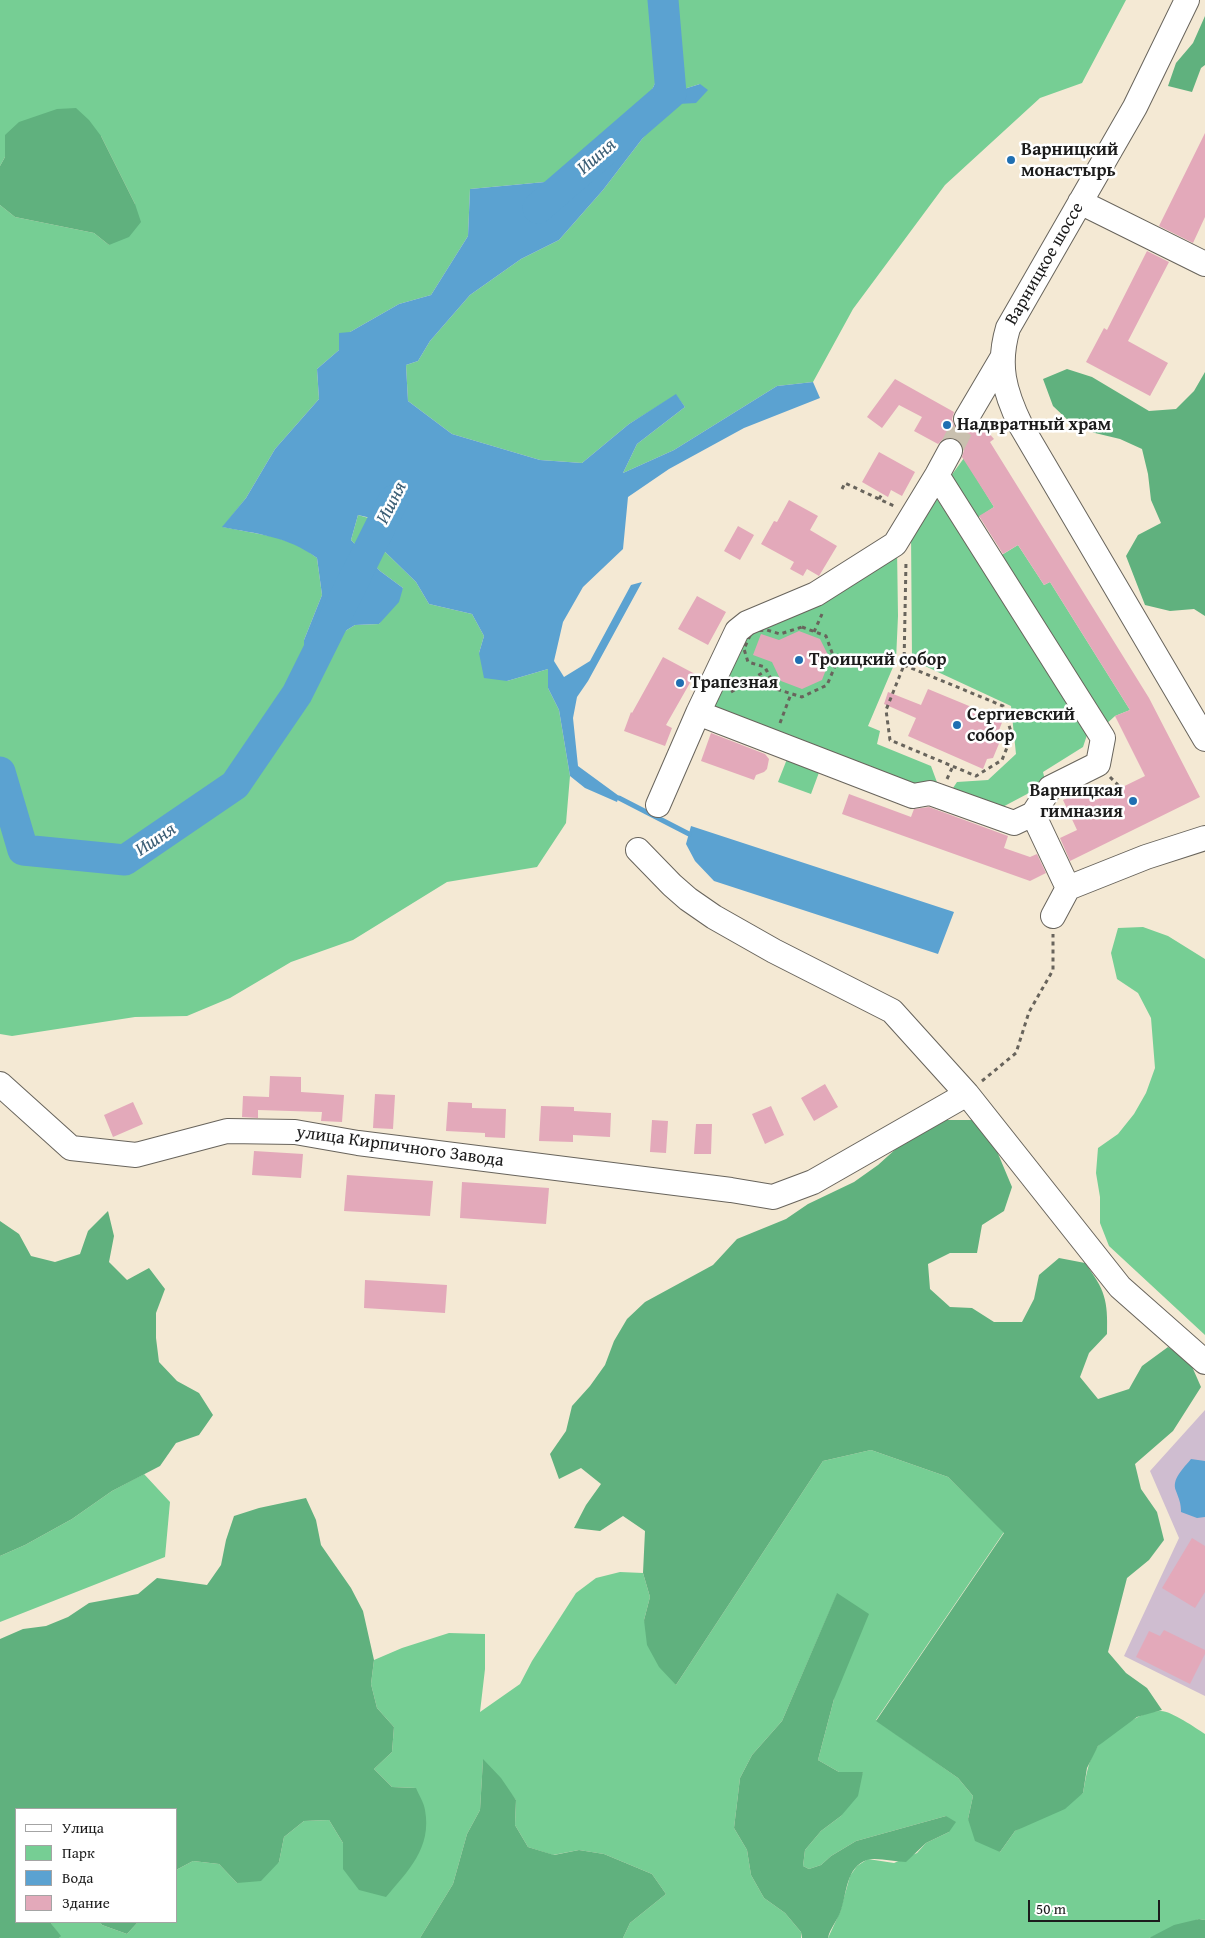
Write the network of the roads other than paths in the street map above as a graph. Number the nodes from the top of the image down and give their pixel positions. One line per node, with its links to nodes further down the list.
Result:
1 (1187, 0): 2 (street, Варницкое шоссе)
2 (1080, 202): 3 (street); 4 (street, Варницкое шоссе)
3 (1205, 264)
4 (1002, 358): 5 (street); 9 (street, Варницкое шоссе)
5 (966, 419)
6 (950, 451): 7 (street)
7 (937, 475): 8 (street); 11 (street)
8 (698, 713): 10 (street); 11 (street)
9 (1205, 739)
10 (658, 805)
11 (1033, 814): 14 (street)
12 (1205, 838): 14 (street)
13 (638, 850): 17 (street)
14 (1068, 888): 15 (street)
15 (1053, 916)
16 (0, 1084): 17 (street, улица Кирпичного Завода)
17 (967, 1094): 18 (street)
18 (1205, 1362)

